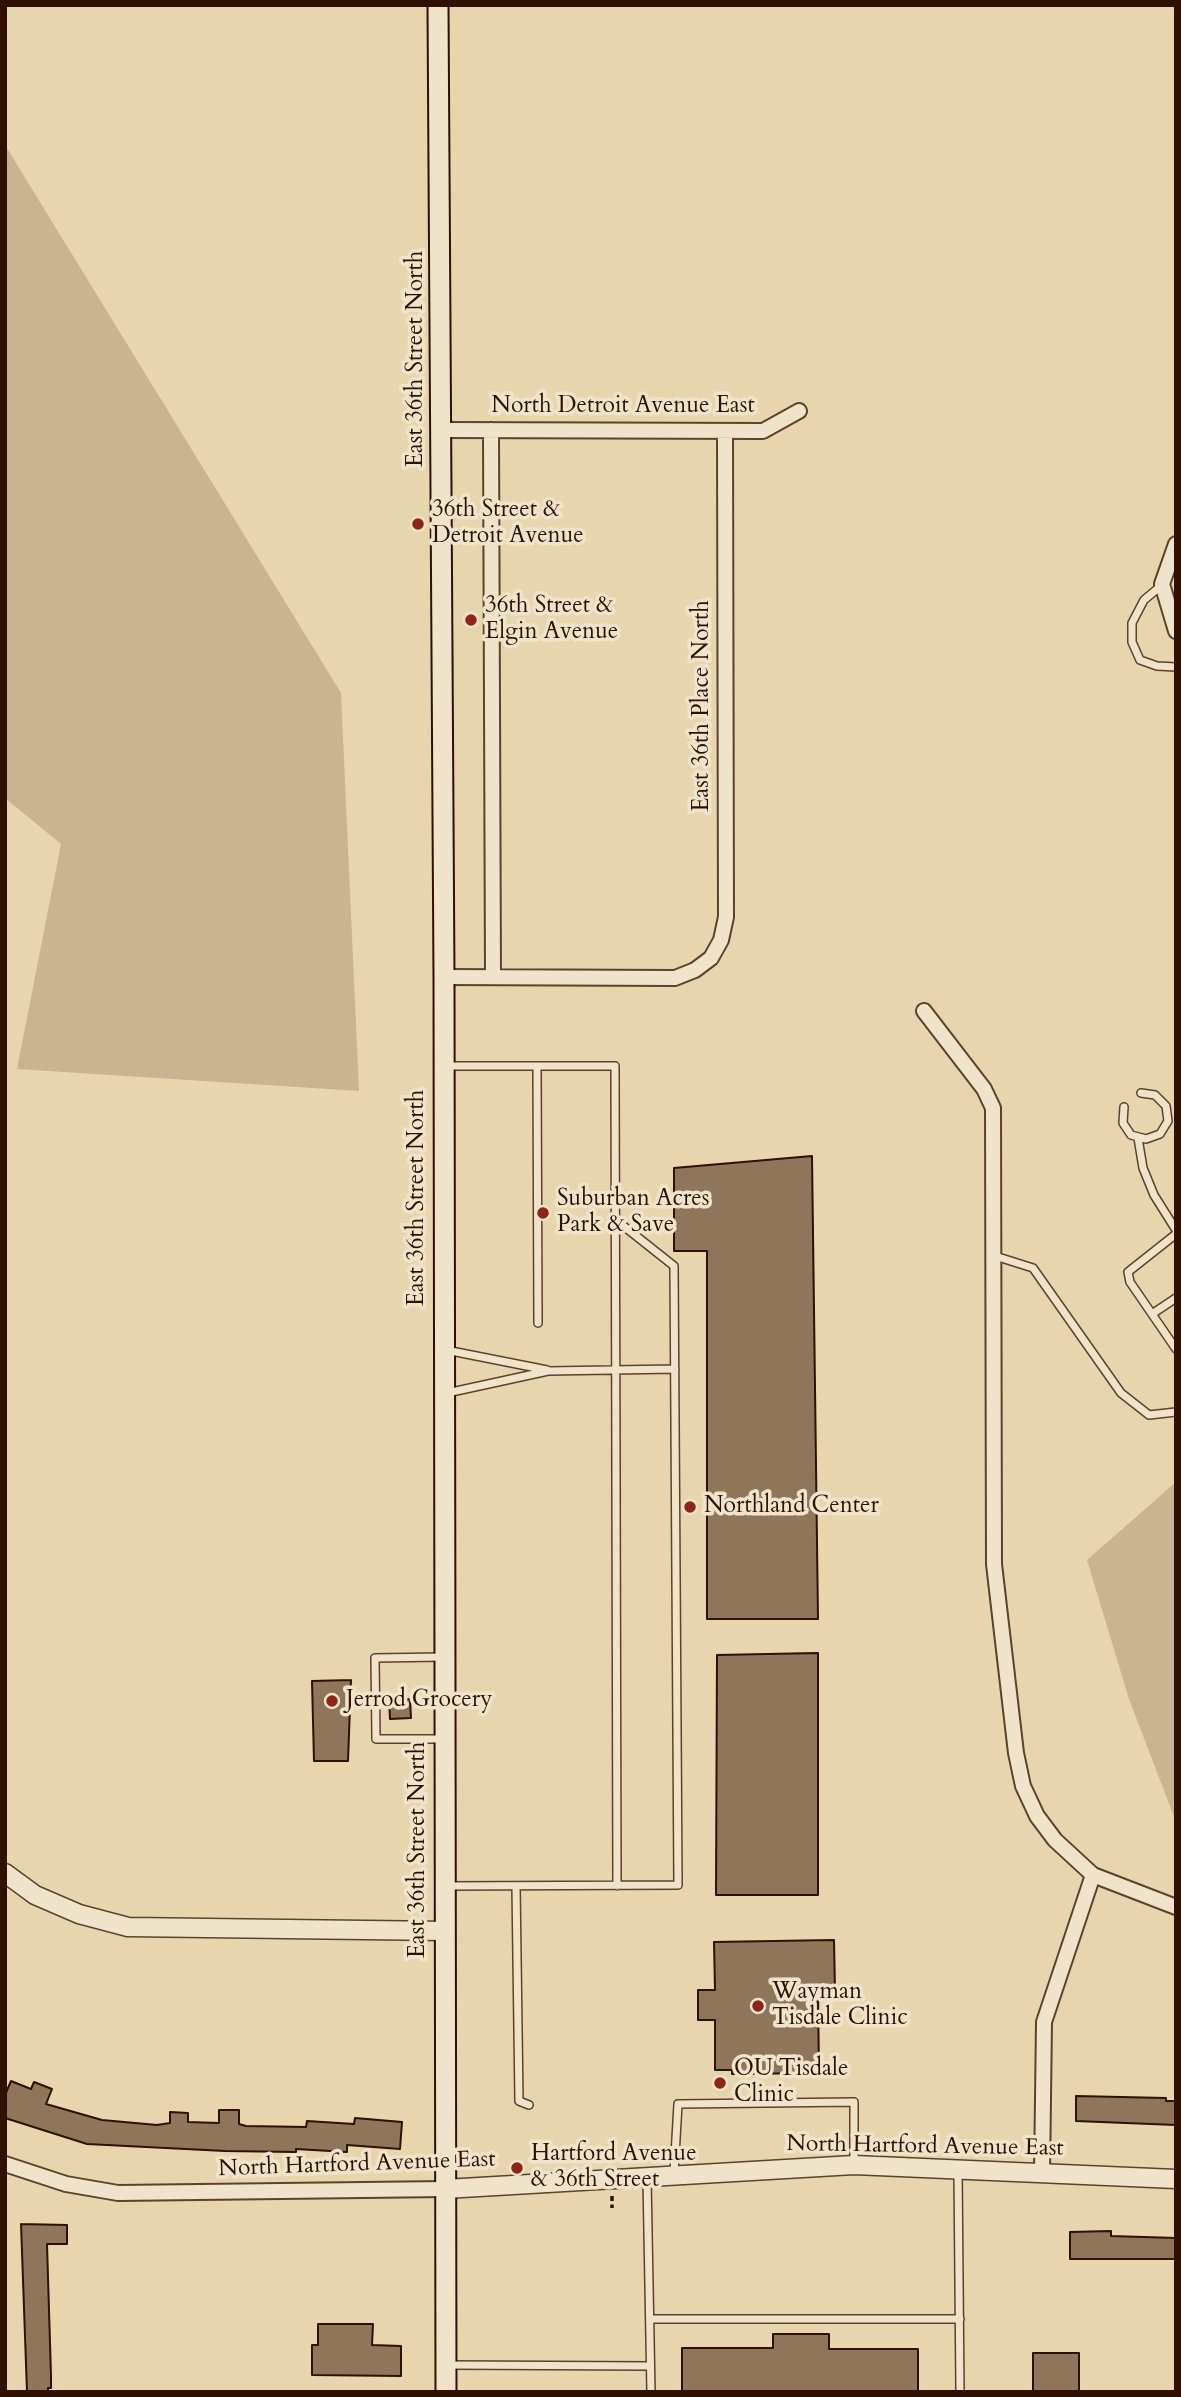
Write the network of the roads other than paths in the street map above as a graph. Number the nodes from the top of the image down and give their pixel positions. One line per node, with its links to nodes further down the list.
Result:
1 (438, 5): 3 (main road, East 36th Street North)
2 (799, 411): 5 (street, North Detroit Avenue East)
3 (441, 430): 4 (street, North Detroit Avenue East); 10 (main road, East 36th Street North)
4 (491, 430): 5 (street, North Detroit Avenue East); 11 (street)
5 (724, 431): 11 (street, East 36th Place North)
6 (1176, 544): 7 (street)
7 (1162, 584): 8 (street); 9 (lane)
8 (1176, 631)
9 (1176, 667)
10 (444, 977): 11 (street); 13 (main road, East 36th Street North)
11 (493, 977)
12 (924, 1011): 20 (street)
13 (443, 1066): 14 (lane); 25 (main road, East 36th Street North)
14 (537, 1066): 18 (lane); 23 (lane)
15 (1141, 1093): 17 (lane)
16 (1124, 1107): 17 (lane)
17 (1138, 1138): 19 (lane)
18 (616, 1220): 26 (lane); 27 (lane)
19 (1176, 1232): 22 (lane)
20 (995, 1256): 30 (lane); 34 (street)
21 (1176, 1298): 22 (lane)
22 (1152, 1314): 24 (lane)
23 (538, 1323)
24 (1176, 1349)
25 (443, 1350): 28 (lane); 29 (main road, East 36th Street North)
26 (675, 1369): 27 (lane); 37 (lane)
27 (615, 1370): 28 (lane); 37 (lane)
28 (548, 1371): 29 (lane)
29 (443, 1394): 31 (main road, East 36th Street North)
30 (1176, 1412)
31 (443, 1657): 32 (main road, East 36th Street North); 32 (lane)
32 (443, 1739): 35 (main road, East 36th Street North)
33 (5, 1873): 39 (street)
34 (1093, 1875): 38 (street); 45 (street)
35 (444, 1886): 36 (lane); 39 (main road, East 36th Street North)
36 (516, 1886): 37 (lane); 40 (lane)
37 (617, 1886)
38 (1176, 1907)
39 (444, 1931): 48 (main road, East 36th Street North)
40 (529, 2105)
41 (5, 2164): 48 (street, North Hartford Avenue East)
42 (854, 2165): 43 (street, North Hartford Avenue East); 44 (street, North Hartford Avenue East); 44 (lane)
43 (958, 2169): 45 (street, North Hartford Avenue East); 50 (lane)
44 (674, 2173): 46 (street, North Hartford Avenue East)
45 (1042, 2174): 47 (street, North Hartford Avenue East)
46 (646, 2175): 48 (street, North Hartford Avenue East); 49 (lane)
47 (1176, 2179)
48 (445, 2189): 51 (main road, East 36th Street North)
49 (650, 2319): 50 (lane); 52 (lane)
50 (960, 2319): 55 (lane)
51 (446, 2365): 52 (lane); 53 (main road, East 36th Street North)
52 (650, 2366): 54 (lane)
53 (446, 2392)
54 (651, 2392)
55 (960, 2392)

